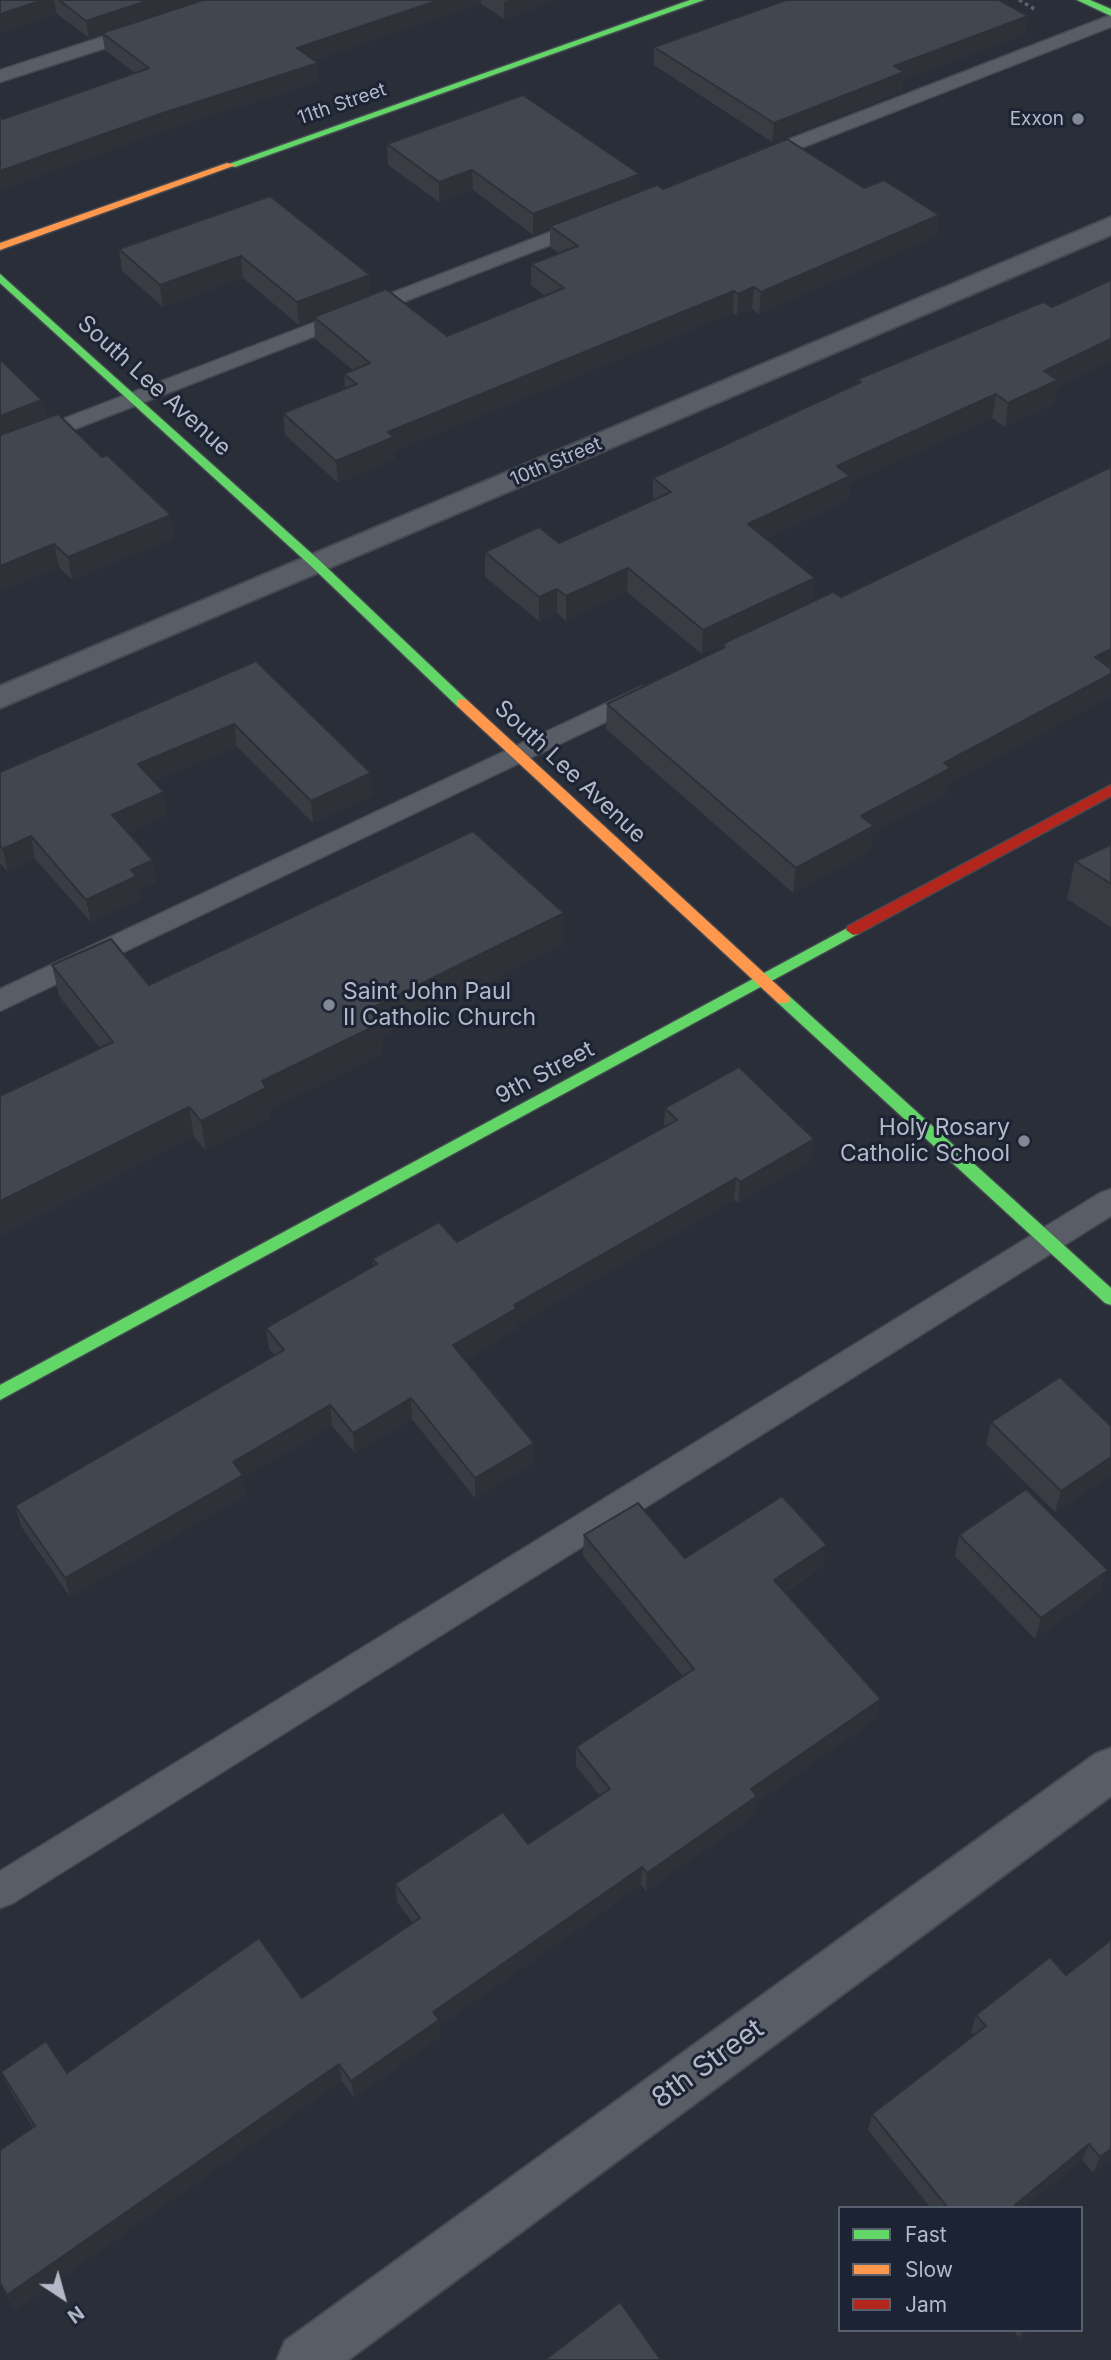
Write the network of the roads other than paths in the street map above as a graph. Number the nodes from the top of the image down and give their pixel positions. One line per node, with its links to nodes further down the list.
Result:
1 (699, 0): 10 (street, 11th Street)
2 (1083, 0): 3 (street)
3 (1111, 13)
4 (1111, 21): 7 (lane)
5 (155, 25): 6 (lane)
6 (0, 76)
7 (741, 164)
8 (612, 214): 12 (lane)
9 (1111, 225): 14 (street, 10th Street)
10 (0, 247)
11 (0, 277): 12 (street, South Lee Avenue)
12 (135, 398): 13 (lane); 14 (street, South Lee Avenue)
13 (0, 451)
14 (316, 564): 16 (street, 10th Street); 17 (street, South Lee Avenue)
15 (661, 685): 17 (lane)
16 (0, 698)
17 (516, 754): 19 (street, South Lee Avenue); 20 (lane)
18 (1111, 790): 19 (street, 9th Street)
19 (763, 981): 22 (street, South Lee Avenue); 24 (street, 9th Street)
20 (0, 1001)
21 (1111, 1201): 22 (lane)
22 (1049, 1240): 23 (street, South Lee Avenue); 26 (lane)
23 (1111, 1298)
24 (0, 1393)
25 (1111, 1769): 27 (street, 8th Street)
26 (0, 1891)
27 (304, 2360)

